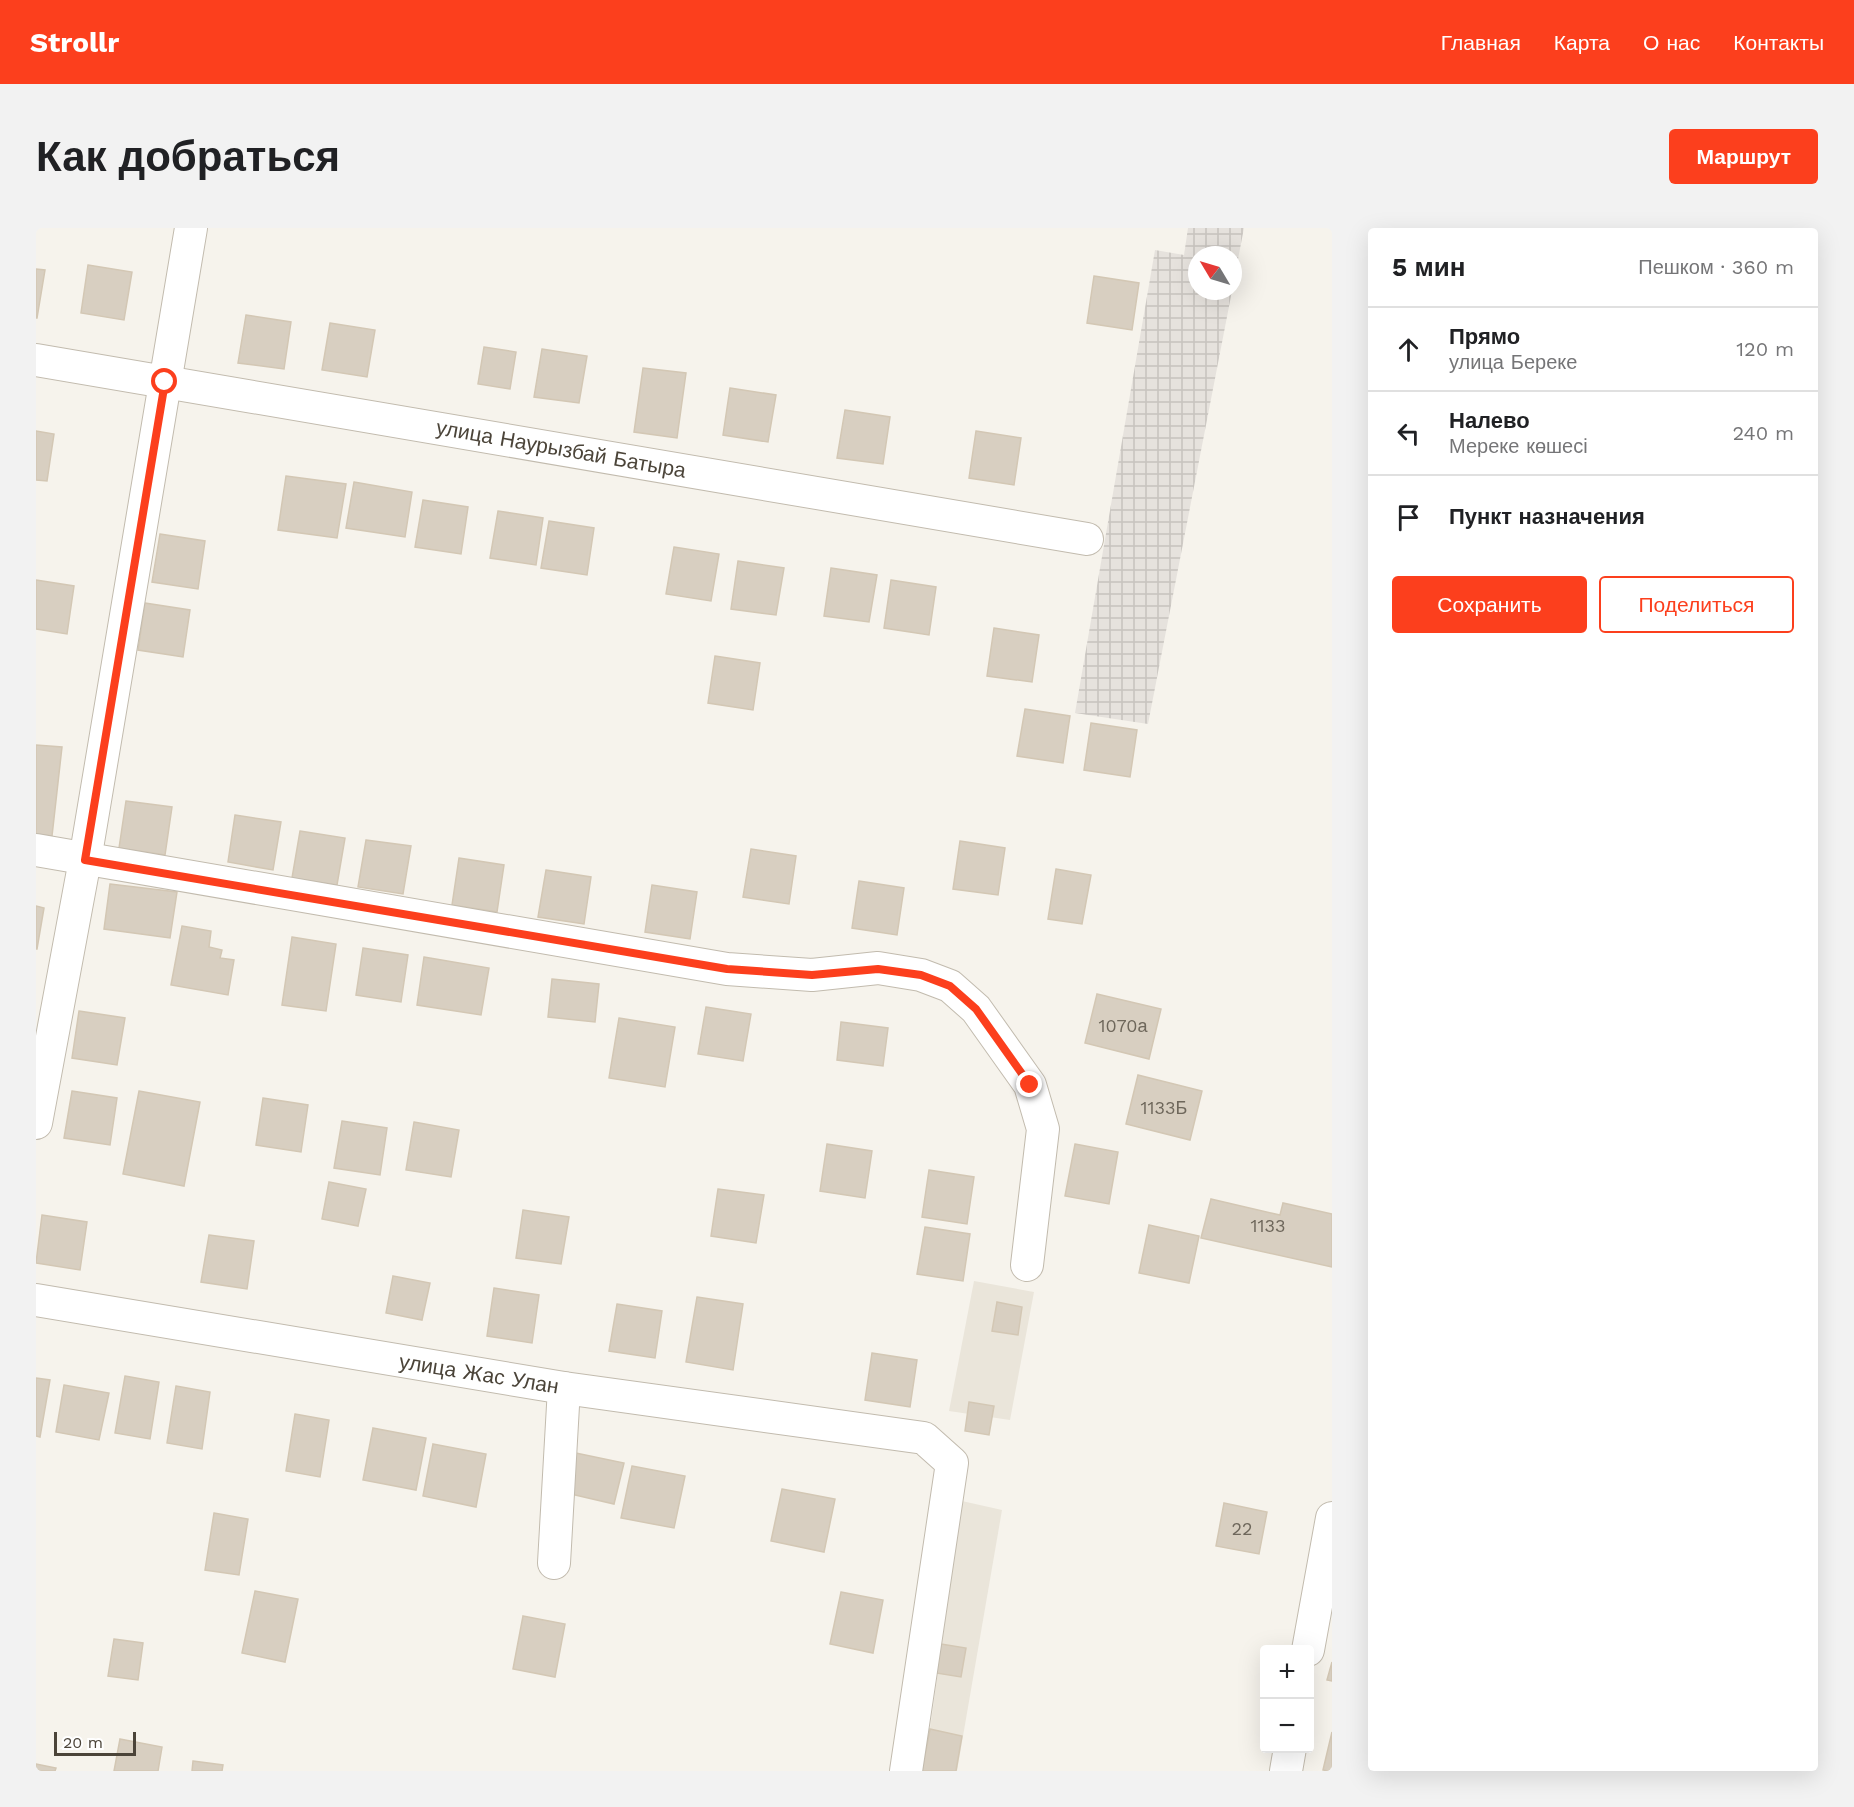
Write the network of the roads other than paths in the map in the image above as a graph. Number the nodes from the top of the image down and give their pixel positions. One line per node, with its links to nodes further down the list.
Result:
1 (191, 228): 3 (street)
2 (36, 360): 3 (street, улица Наурызбай Батыра)
3 (165, 382): 4 (street, улица Наурызбай Батыра); 6 (street)
4 (1086, 539)
5 (36, 850): 6 (street)
6 (85, 860): 7 (street); 8 (street)
7 (36, 1123)
8 (1027, 1265)
9 (36, 1300): 10 (street, улица Жас Улан)
10 (564, 1388): 12 (street); 15 (street, улица Жас Улан)
11 (1332, 1518): 13 (street)
12 (554, 1563)
13 (1309, 1645)
14 (1289, 1753): 16 (street)
15 (906, 1771)
16 (1286, 1771)

